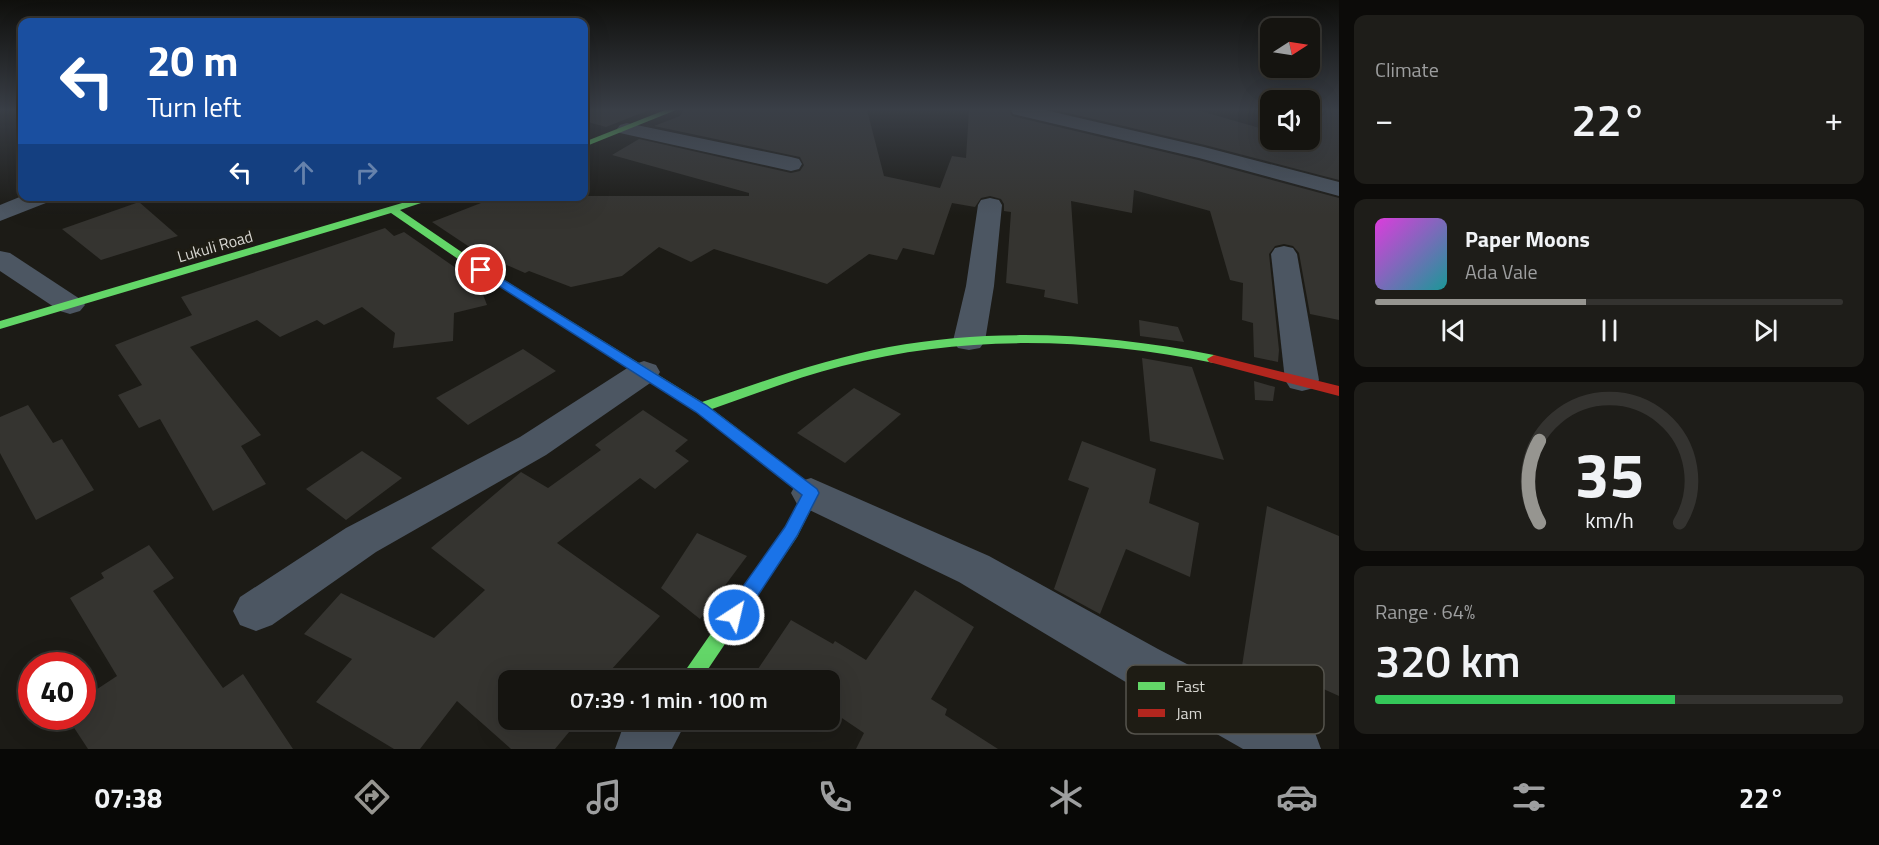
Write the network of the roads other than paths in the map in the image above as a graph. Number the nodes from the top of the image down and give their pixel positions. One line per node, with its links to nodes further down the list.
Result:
1 (702, 145): 3 (street)
2 (1170, 145): 4 (street)
3 (791, 164)
4 (1339, 189)
5 (31, 201): 9 (street)
6 (424, 201): 8 (street, Lukuli Road)
7 (990, 205): 14 (street)
8 (395, 211): 12 (street, Lukuli Road); 15 (street)
9 (0, 214)
10 (1284, 254): 16 (street)
11 (0, 259): 12 (street)
12 (70, 304): 13 (street, Lukuli Road)
13 (0, 325)
14 (969, 341): 16 (street); 18 (street)
15 (644, 372): 18 (street); 20 (street)
16 (1302, 380): 17 (street)
17 (1339, 391)
18 (701, 408): 19 (street)
19 (811, 493): 21 (street); 22 (street)
20 (256, 610)
21 (1141, 665)
22 (696, 670)
23 (654, 730): 25 (street)
24 (1268, 734): 26 (street)
25 (641, 749)
26 (1295, 749)

